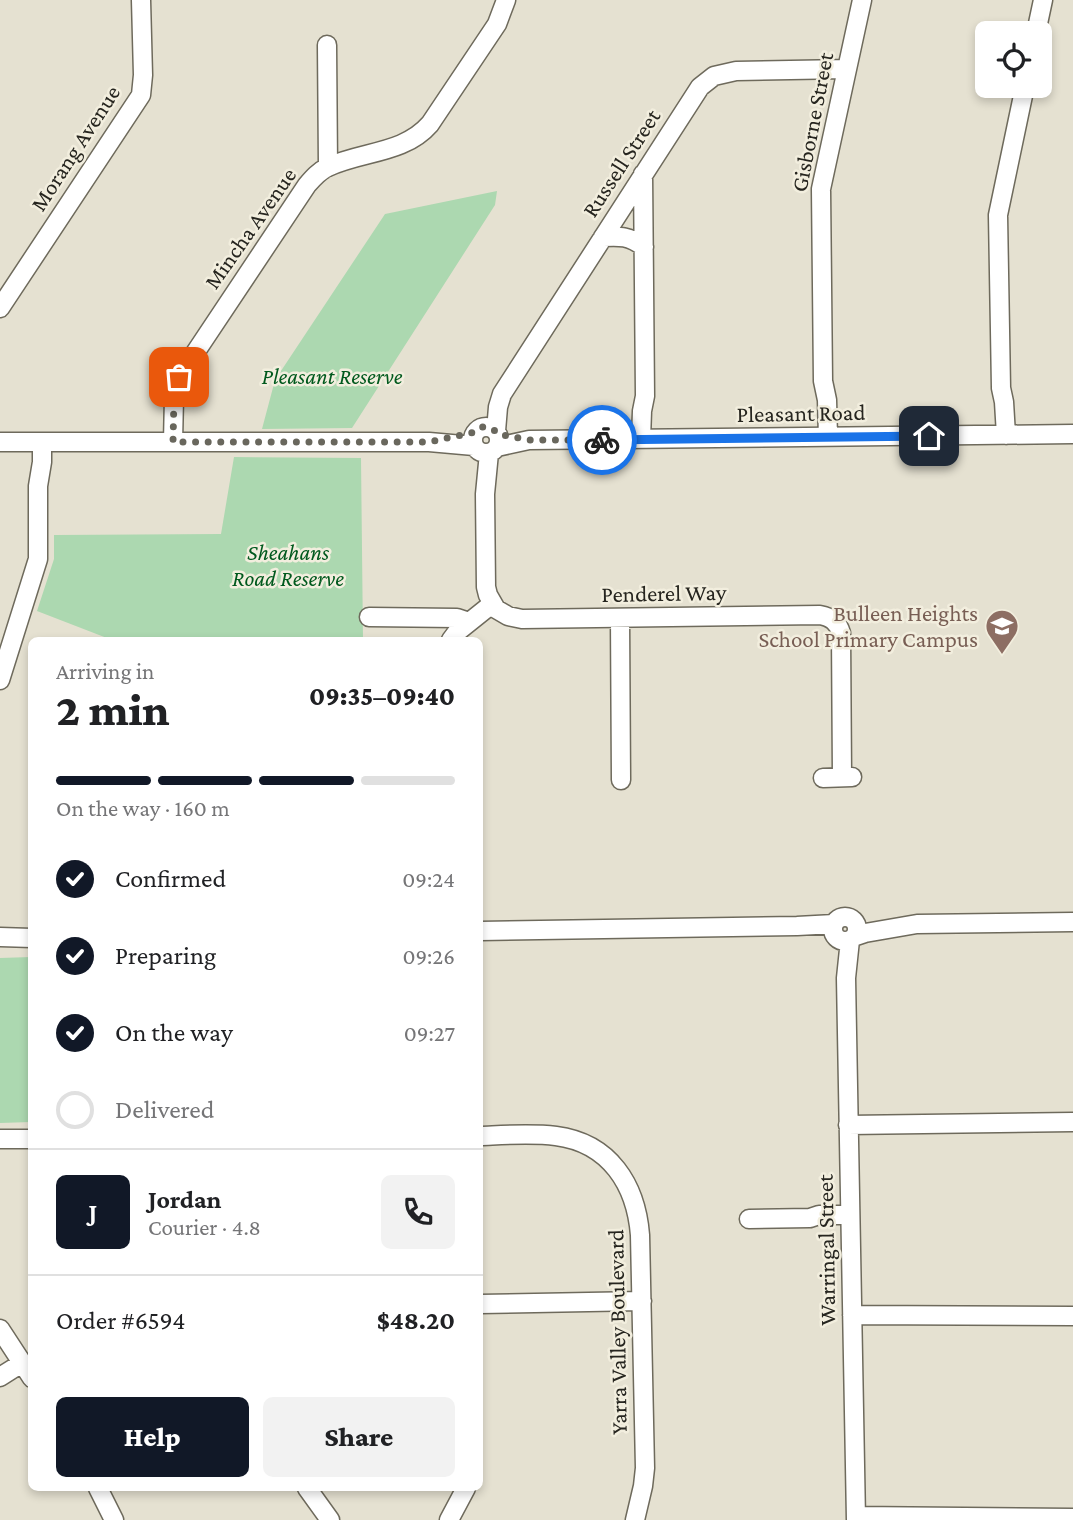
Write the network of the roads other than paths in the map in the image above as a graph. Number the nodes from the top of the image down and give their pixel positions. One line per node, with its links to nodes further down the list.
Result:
1 (141, 0): 13 (street, Morang Avenue)
2 (506, 0): 9 (street, Mincha Avenue)
3 (862, 0): 7 (street, Gisborne Street)
4 (1044, 0): 5 (street)
5 (1039, 21)
6 (327, 45): 9 (street)
7 (847, 69): 10 (street, Russell Street); 16 (street, Gisborne Street)
8 (1022, 98): 15 (street)
9 (328, 167): 21 (street, Mincha Avenue)
10 (643, 174): 11 (street, Russell Street); 12 (street)
11 (603, 237): 12 (street); 18 (street, Russell Street)
12 (644, 247): 17 (street)
13 (0, 308)
14 (1073, 434): 15 (street, Pleasant Road)
15 (1001, 435): 16 (street, Pleasant Road)
16 (824, 437): 17 (street, Pleasant Road)
17 (646, 439): 18 (street, Pleasant Road)
18 (486, 440): 21 (street, Pleasant Road); 22 (street)
19 (0, 442): 20 (street, Pleasant Road)
20 (37, 442): 21 (street, Pleasant Road); 26 (street)
21 (173, 442)
22 (492, 604): 24 (street, Penderel Way); 25 (street)
23 (369, 617): 25 (street)
24 (620, 618): 29 (street, Penderel Way); 30 (street)
25 (469, 622): 27 (street)
26 (7, 631): 28 (street)
27 (453, 637)
28 (0, 680)
29 (823, 778)
30 (621, 780)
31 (1073, 922): 33 (street)
32 (483, 931): 33 (street)
33 (845, 933): 37 (street, Warringal Street)
34 (28, 938): 35 (street)
35 (4, 939)
36 (1073, 1122): 37 (street)
37 (848, 1125): 41 (street, Warringal Street)
38 (483, 1136): 43 (street, Yarra Valley Boulevard)
39 (28, 1139): 40 (street)
40 (4, 1141)
41 (850, 1215): 42 (street); 45 (street, Warringal Street)
42 (749, 1219)
43 (642, 1301): 44 (street); 59 (street, Yarra Valley Boulevard)
44 (483, 1304)
45 (852, 1315): 46 (street); 53 (street, Warringal Street)
46 (1073, 1316)
47 (0, 1329): 48 (street)
48 (27, 1370): 49 (street)
49 (0, 1377)
50 (309, 1491): 57 (street)
51 (464, 1491): 58 (street)
52 (101, 1492): 55 (street); 56 (street)
53 (856, 1518): 54 (street)
54 (1073, 1518)
55 (114, 1520)
56 (125, 1520)
57 (330, 1520)
58 (449, 1520)
59 (635, 1520)

